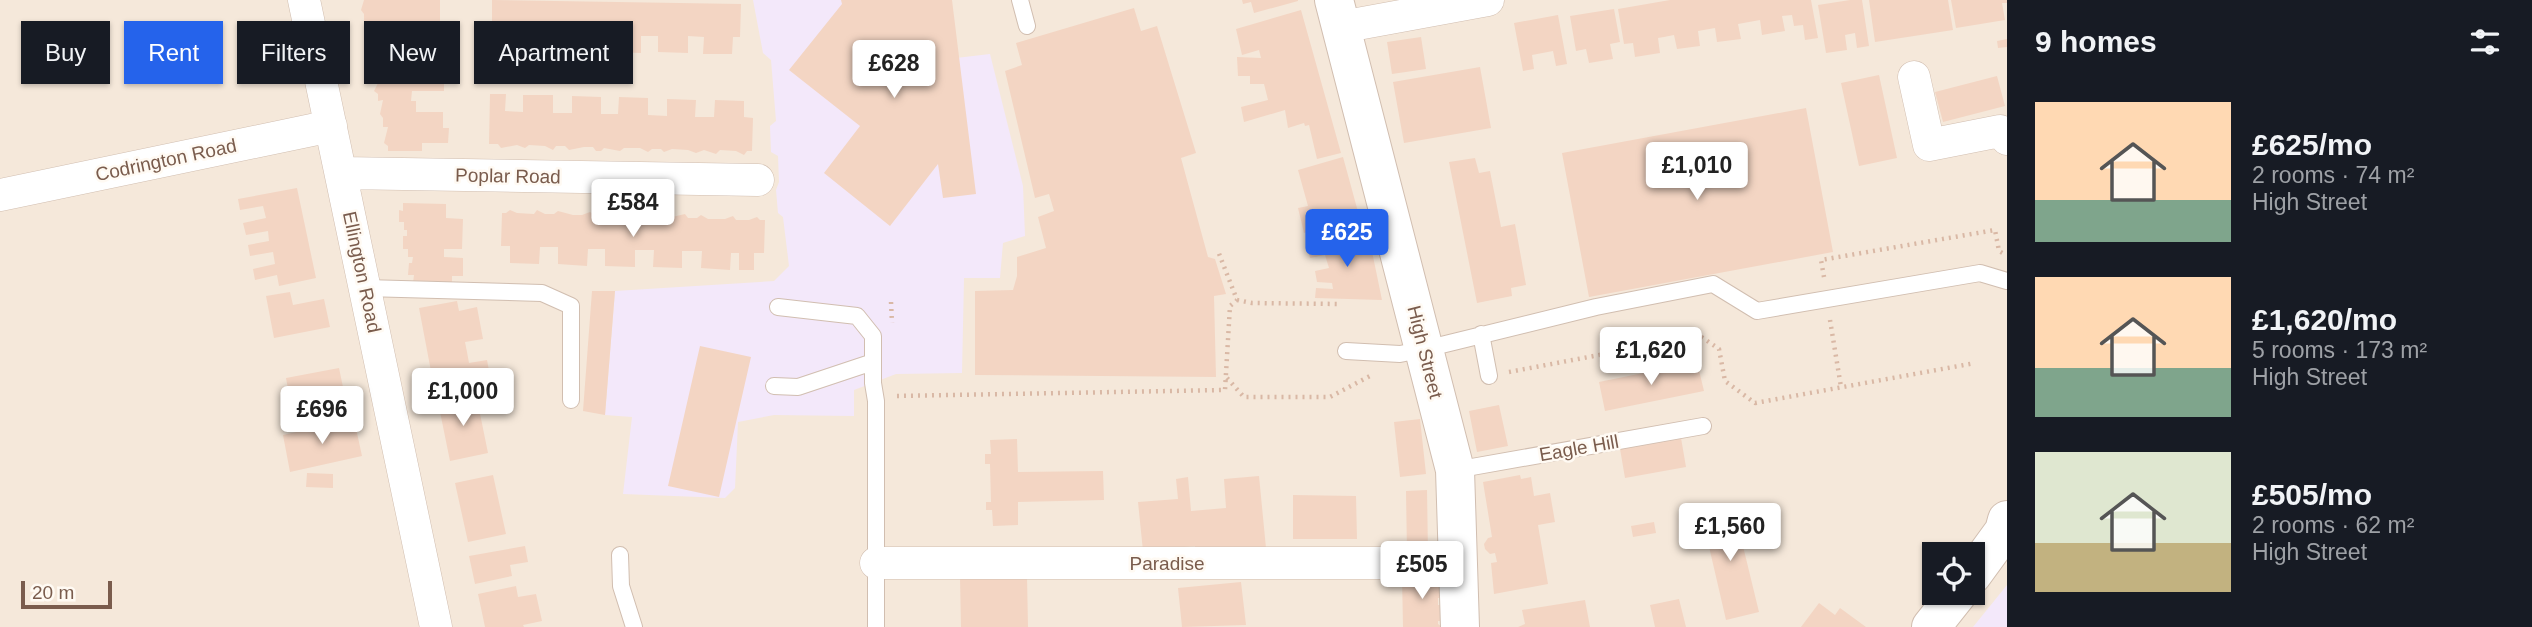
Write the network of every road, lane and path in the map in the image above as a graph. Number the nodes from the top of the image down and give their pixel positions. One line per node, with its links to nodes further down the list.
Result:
1 (304, 0): 7 (street, Ellington Road)
2 (1020, 0): 5 (lane)
3 (1488, 0): 4 (street)
4 (1338, 13): 20 (street, High Street)
5 (1027, 26)
6 (1914, 77): 8 (street)
7 (331, 126): 9 (street, Ellington Road); 11 (street, Codrington Road)
8 (2007, 139)
9 (342, 173): 10 (street, Poplar Road); 14 (street, Ellington Road)
10 (758, 180)
11 (0, 195)
12 (1218, 251): 15 (path)
13 (2007, 281): 18 (lane)
14 (365, 288): 27 (lane); 36 (street, Ellington Road)
15 (1237, 300): 16 (path); 24 (path)
16 (1340, 304)
17 (778, 307): 21 (lane)
18 (1481, 334): 20 (lane); 23 (lane)
19 (1346, 351): 20 (lane)
20 (1412, 351): 24 (path); 29 (street, High Street)
21 (873, 362): 25 (lane); 33 (lane)
22 (1975, 363): 23 (path)
23 (1489, 376)
24 (1226, 378): 26 (path)
25 (774, 386)
26 (892, 397)
27 (571, 400)
28 (1703, 426): 29 (lane, Eagle Hill)
29 (1455, 470): 34 (street, High Street)
30 (2007, 520): 32 (street)
31 (620, 555): 37 (lane)
32 (1985, 557)
33 (876, 563): 34 (street, Paradise); 38 (lane)
34 (1458, 563): 39 (street, High Street)
35 (1948, 605): 40 (street)
36 (436, 627)
37 (634, 627)
38 (876, 627)
39 (1460, 627)
40 (1931, 627)

